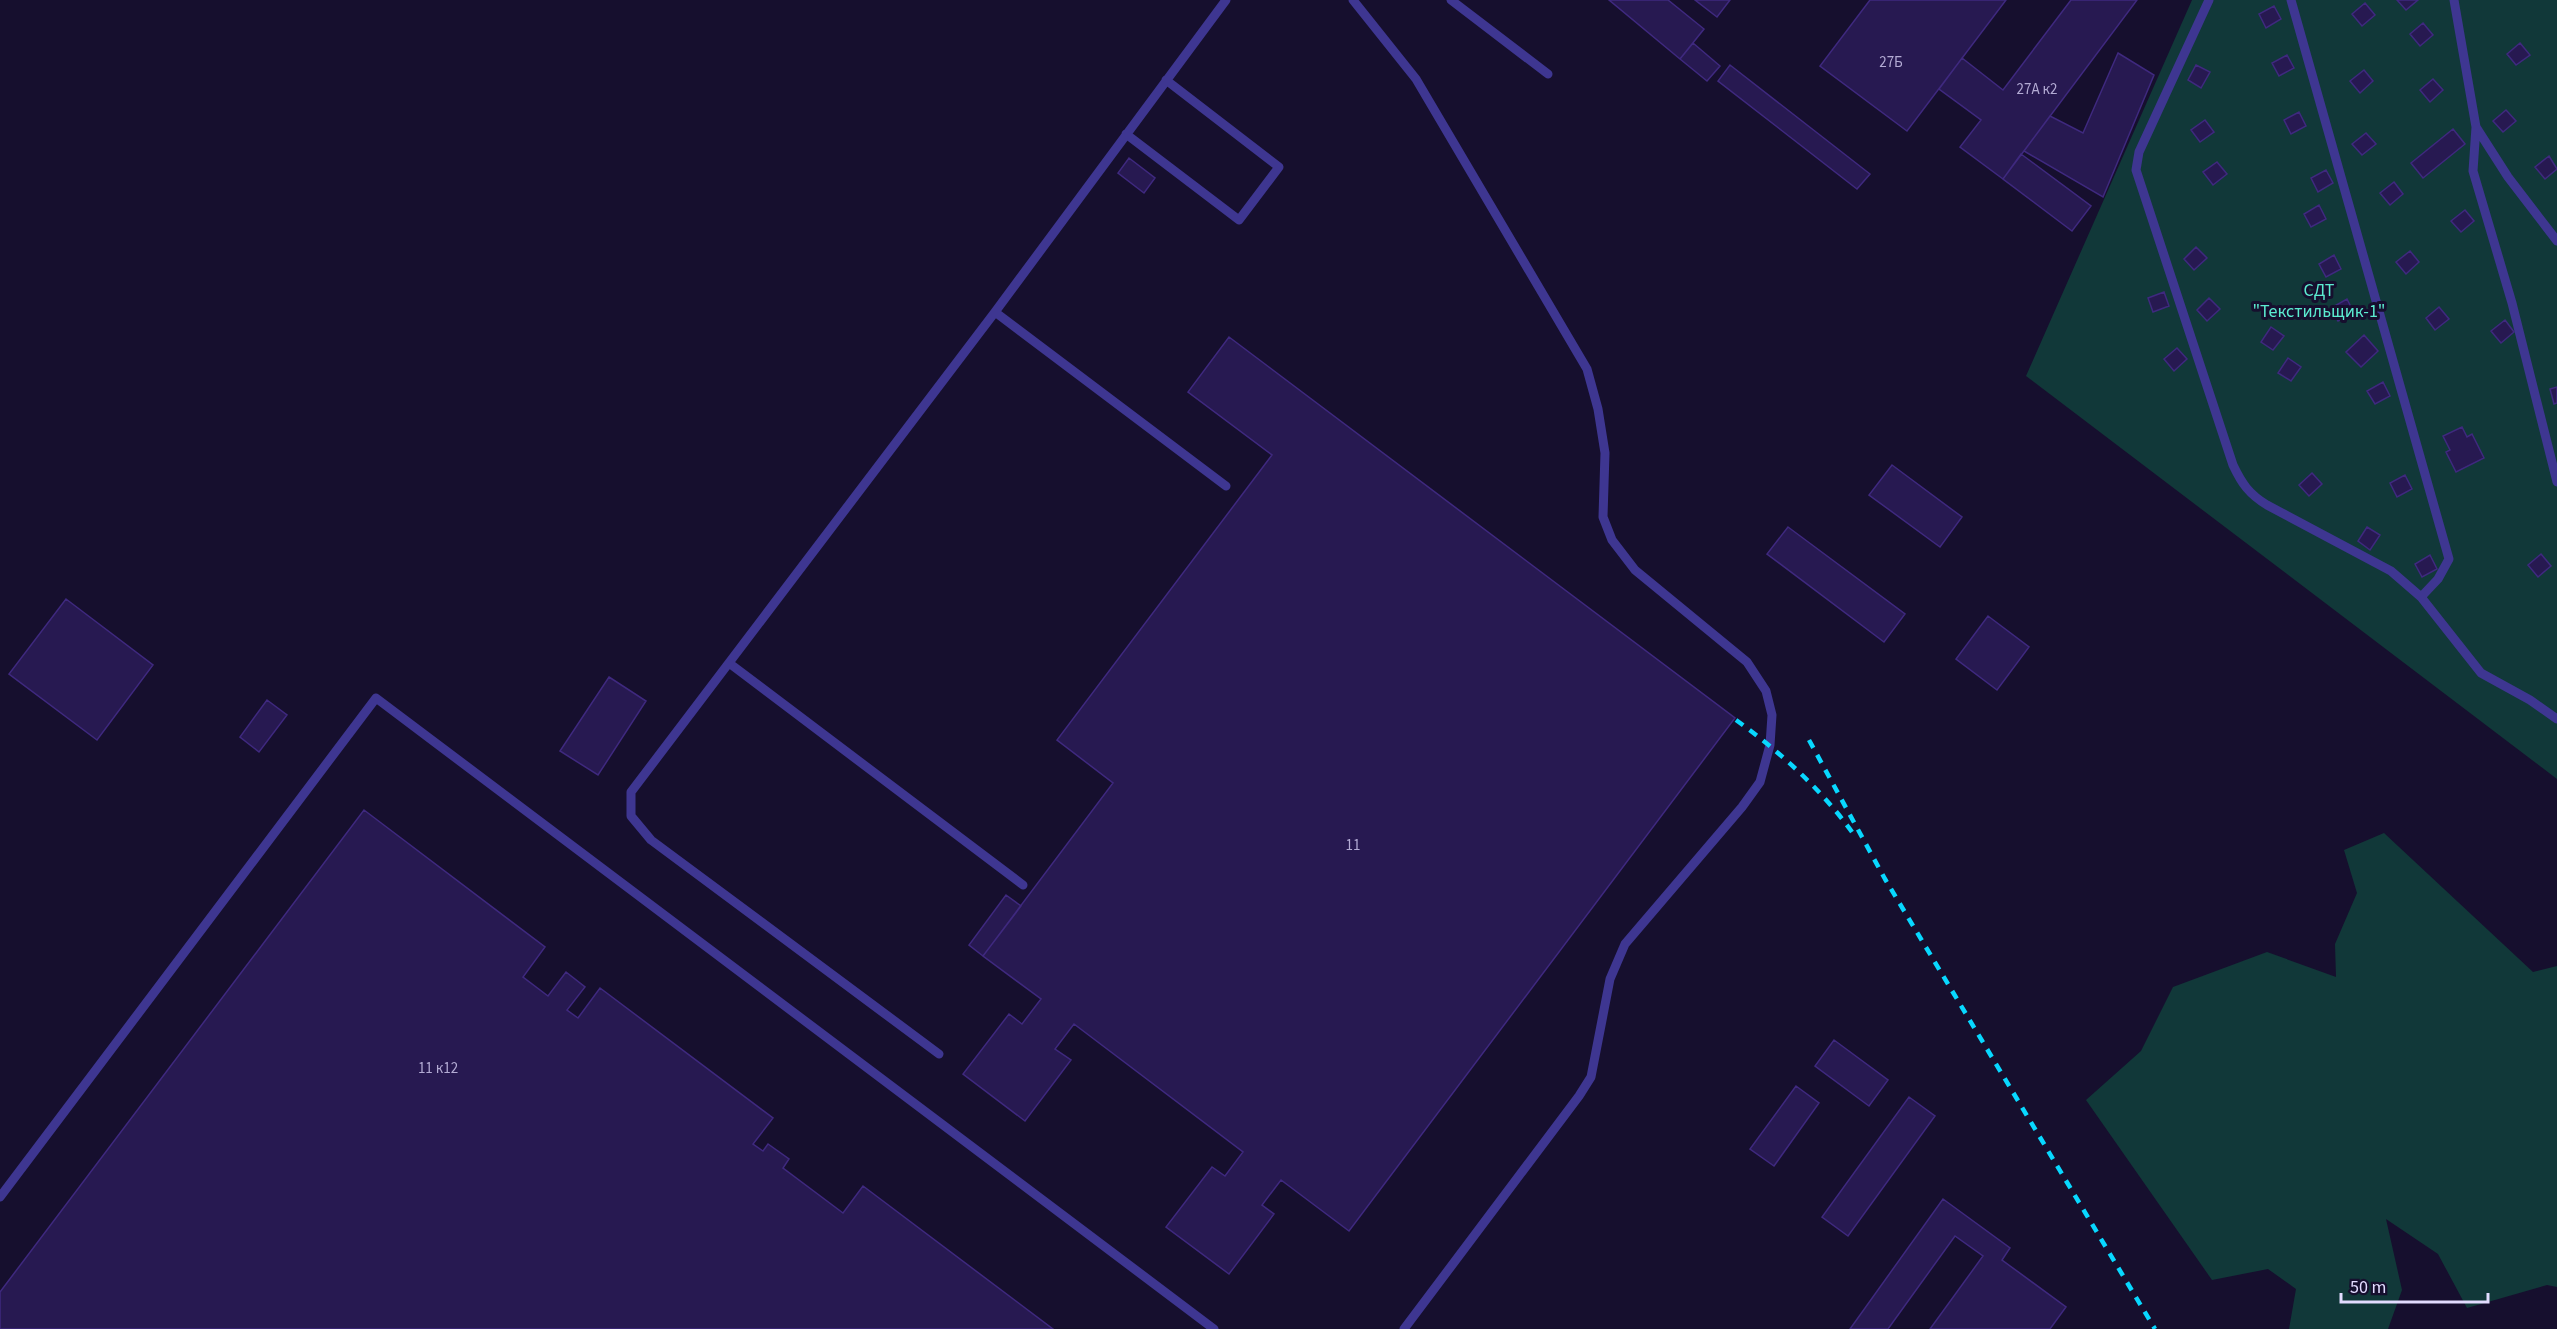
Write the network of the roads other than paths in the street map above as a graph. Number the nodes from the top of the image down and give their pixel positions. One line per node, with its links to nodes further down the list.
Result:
1 (1226, 0): 8 (lane)
2 (1353, 0): 22 (lane)
3 (1451, 0): 7 (lane)
4 (2209, 0): 15 (lane)
5 (2291, 0): 15 (lane)
6 (2454, 0): 9 (lane)
7 (1548, 74)
8 (1166, 80): 10 (lane); 10 (lane)
9 (2476, 127): 11 (lane); 13 (lane)
10 (1126, 134): 12 (lane)
11 (2557, 241)
12 (995, 312): 14 (lane); 16 (lane)
13 (2557, 482)
14 (1226, 486)
15 (2421, 597): 17 (lane)
16 (729, 663): 18 (lane); 19 (lane)
17 (2557, 719)
18 (1023, 885)
19 (939, 1054)
20 (0, 1197): 21 (lane)
21 (1214, 1329)
22 (1404, 1329)

